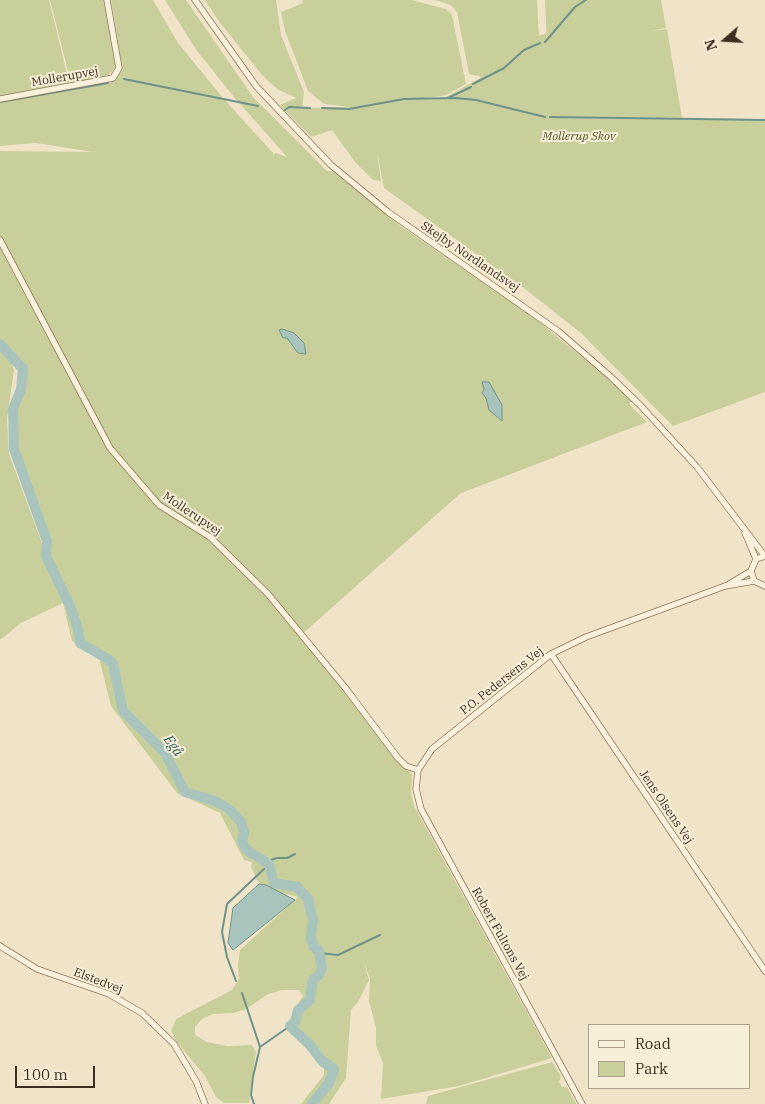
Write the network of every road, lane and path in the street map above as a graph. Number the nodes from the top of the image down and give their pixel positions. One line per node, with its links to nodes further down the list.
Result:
1 (108, 0): 3 (street, Mollerupvej)
2 (194, 0): 5 (street, Skejby Nordlandsvej)
3 (0, 99)
4 (0, 240): 13 (street, Mollerupvej)
5 (741, 524): 6 (street, Skejby Nordlandsvej); 7 (street, Skejby Nordlandsvej)
6 (764, 556): 7 (street)
7 (756, 559): 8 (street)
8 (751, 571): 9 (street); 10 (street, P.O. Pedersens Vej)
9 (754, 581): 10 (street, P.O. Pedersens Vej); 11 (street)
10 (725, 586): 12 (street, P.O. Pedersens Vej)
11 (765, 587)
12 (551, 654): 13 (street, P.O. Pedersens Vej); 15 (street, Jens Olsens Vej)
13 (418, 770): 17 (street, Robert Fultons Vej)
14 (0, 946): 16 (street, Elstedvej)
15 (765, 971)
16 (205, 1104)
17 (582, 1104)

